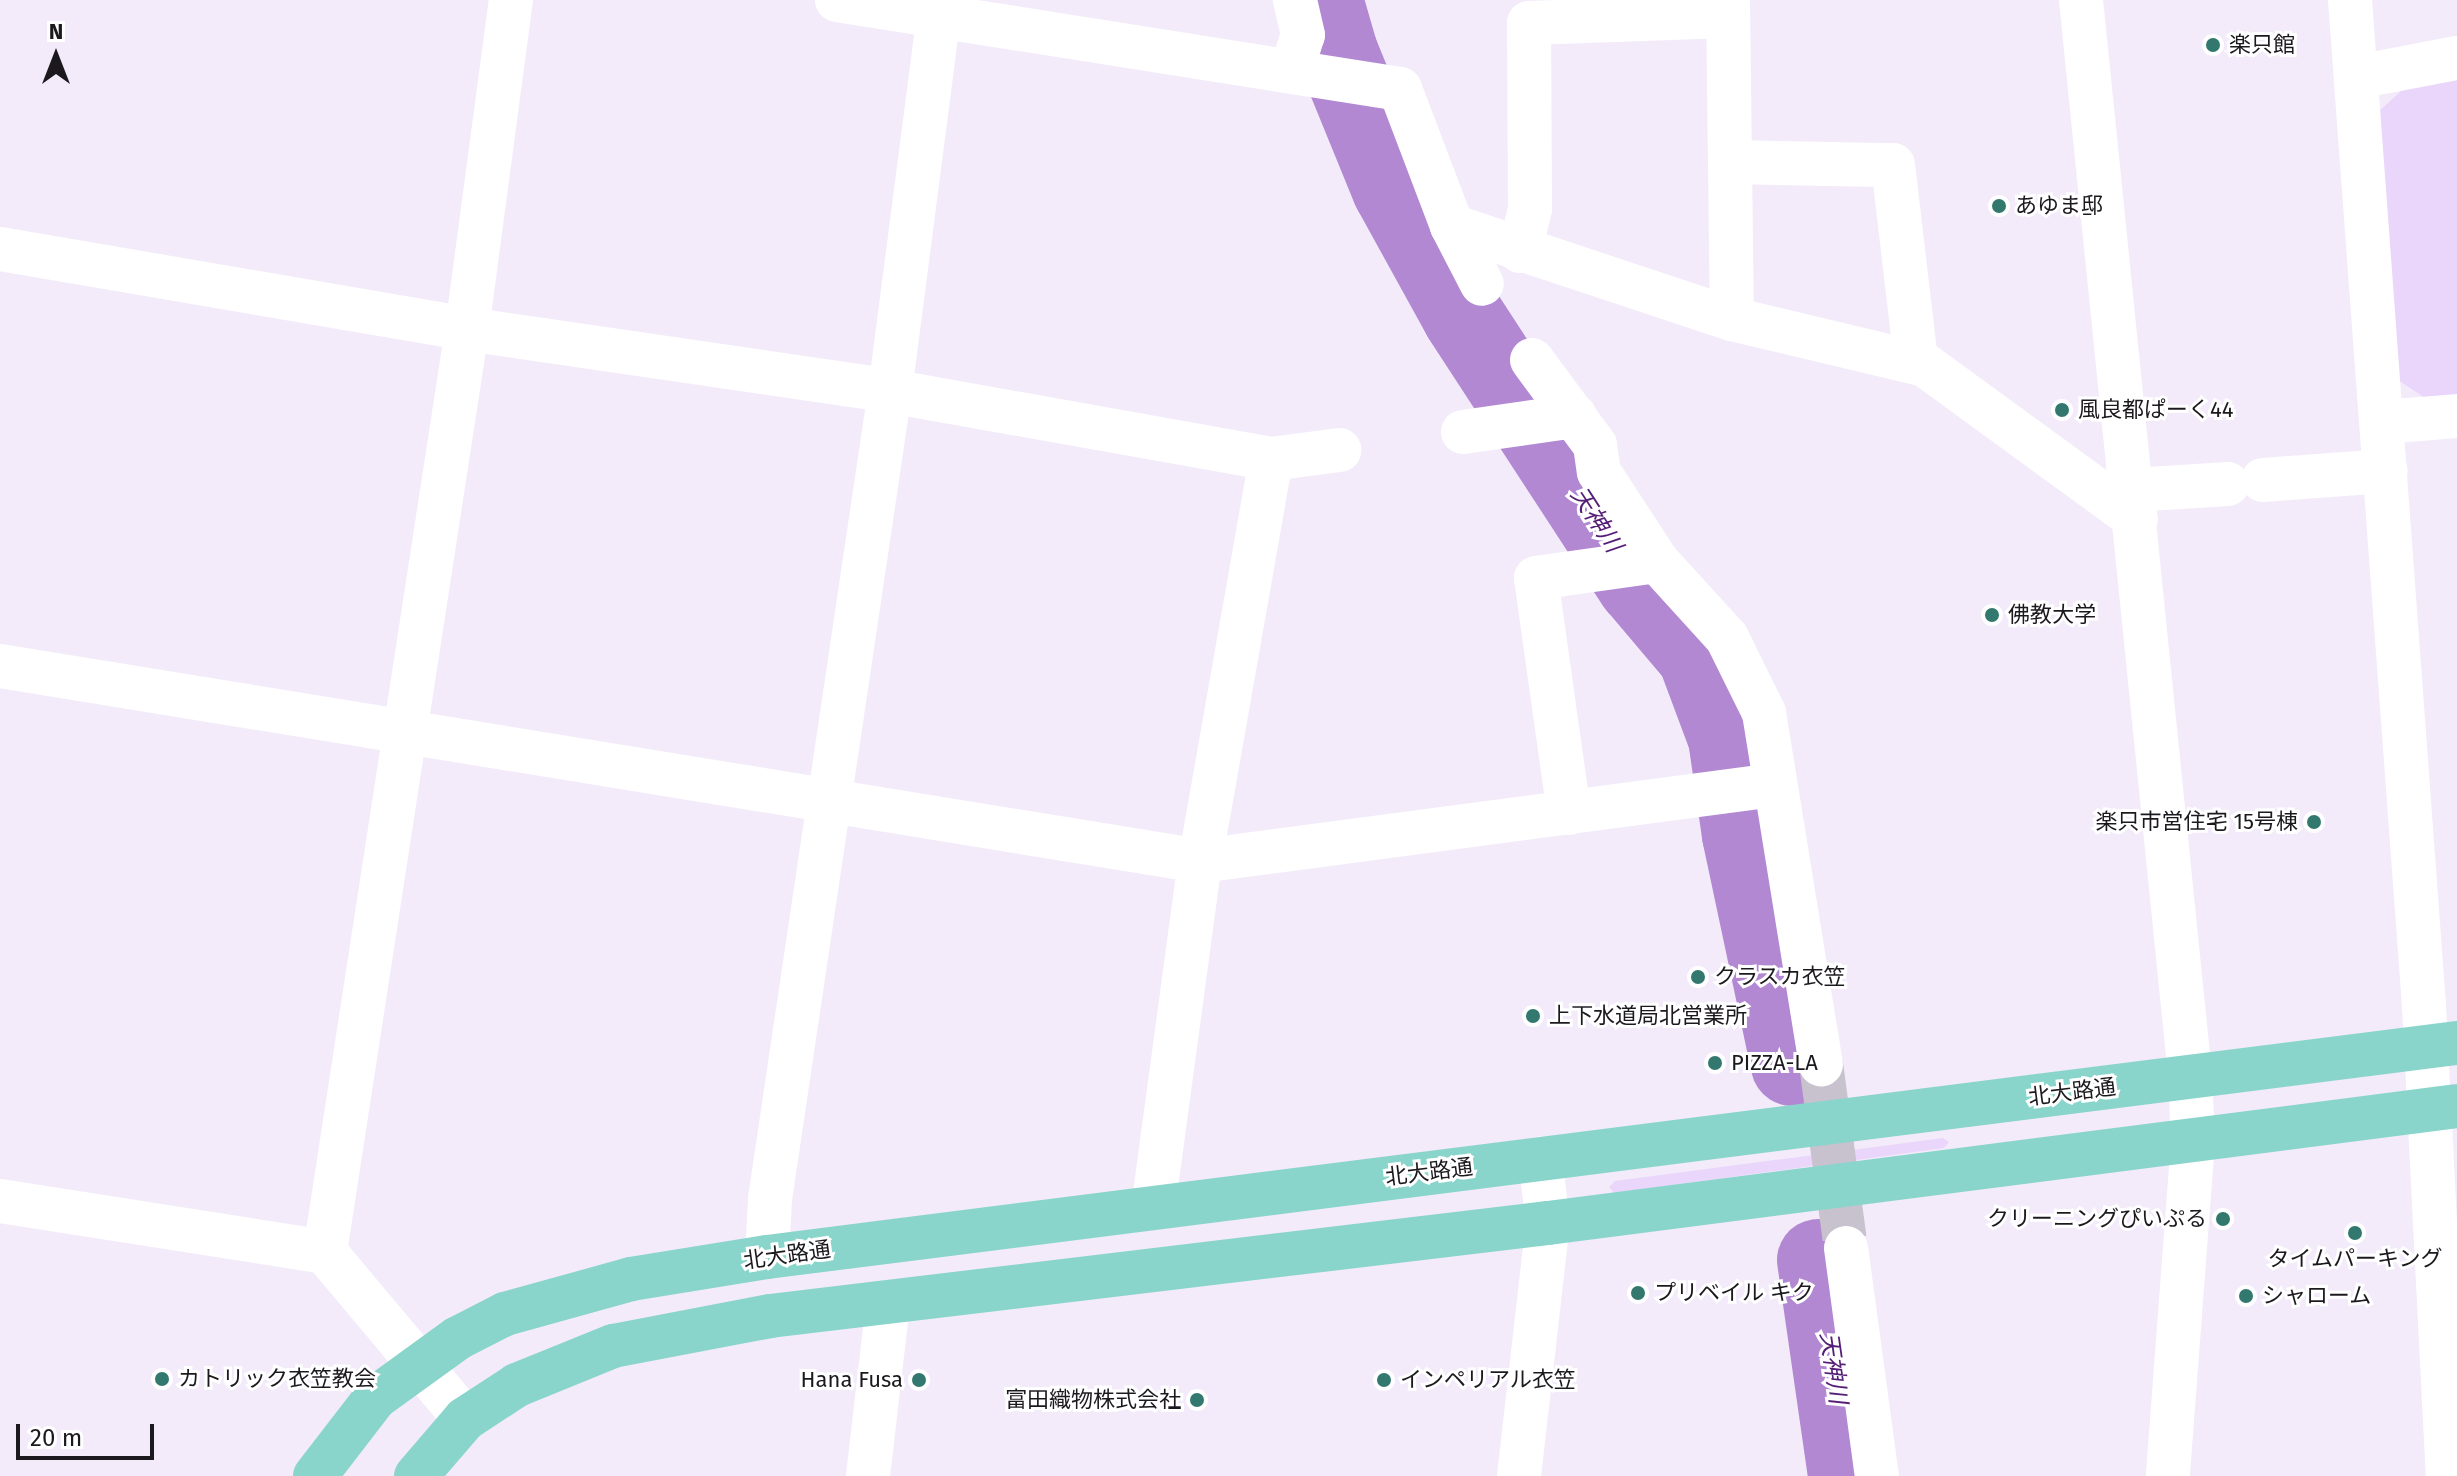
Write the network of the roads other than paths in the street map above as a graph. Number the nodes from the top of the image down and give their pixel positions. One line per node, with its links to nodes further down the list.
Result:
1 (511, 0): 17 (street)
2 (837, 0): 6 (street)
3 (1295, 0): 9 (street)
4 (2081, 0): 28 (street)
5 (2350, 0): 10 (street)
6 (941, 7): 9 (street); 20 (street)
7 (1728, 8): 11 (street); 14 (street)
8 (2457, 58): 10 (street)
9 (1311, 73): 12 (street)
10 (2357, 77): 23 (street)
11 (1730, 162): 16 (street); 19 (street)
12 (1452, 226): 14 (street); 15 (street)
13 (0, 249): 17 (street)
14 (1520, 251): 16 (street)
15 (1482, 284)
16 (1732, 319): 19 (street)
17 (467, 329): 20 (street); 31 (street)
18 (1532, 360): 22 (street)
19 (1916, 362): 28 (street)
20 (890, 391): 26 (street); 33 (street)
21 (2457, 416): 23 (street)
22 (1568, 418): 24 (street); 29 (street)
23 (2383, 422): 27 (street)
24 (1463, 432)
25 (1339, 450): 26 (street)
26 (1271, 459): 35 (street)
27 (2386, 471): 28 (street); 36 (street)
28 (2134, 505): 38 (street)
29 (1633, 564): 32 (street); 34 (street)
30 (0, 666): 31 (street)
31 (404, 732): 33 (street); 45 (street)
32 (1743, 789): 34 (street); 37 (street)
33 (829, 803): 35 (street); 47 (street)
34 (1569, 813): 35 (street)
35 (1200, 861): 43 (street)
36 (2442, 1044): 38 (main road, 北大路通); 39 (street)
37 (1821, 1064)
38 (2190, 1075): 40 (street); 41 (main road, 北大路通)
39 (2444, 1108): 40 (main road); 57 (street)
40 (2193, 1141): 44 (main road); 56 (street)
41 (1540, 1158): 43 (main road, 北大路通); 44 (street)
42 (0, 1201): 45 (street)
43 (1153, 1207): 47 (main road, 北大路通)
44 (1548, 1223): 48 (main road); 54 (street)
45 (325, 1252): 49 (street)
46 (1848, 1254): 55 (street)
47 (767, 1257): 49 (main road, 北大路通)
48 (888, 1304): 50 (main road); 53 (street)
49 (419, 1364): 50 (street); 51 (main road, 北大路通)
50 (465, 1419): 52 (main road)
51 (315, 1476)
52 (416, 1476)
53 (868, 1476)
54 (1519, 1476)
55 (1877, 1476)
56 (2168, 1476)
57 (2448, 1476)

